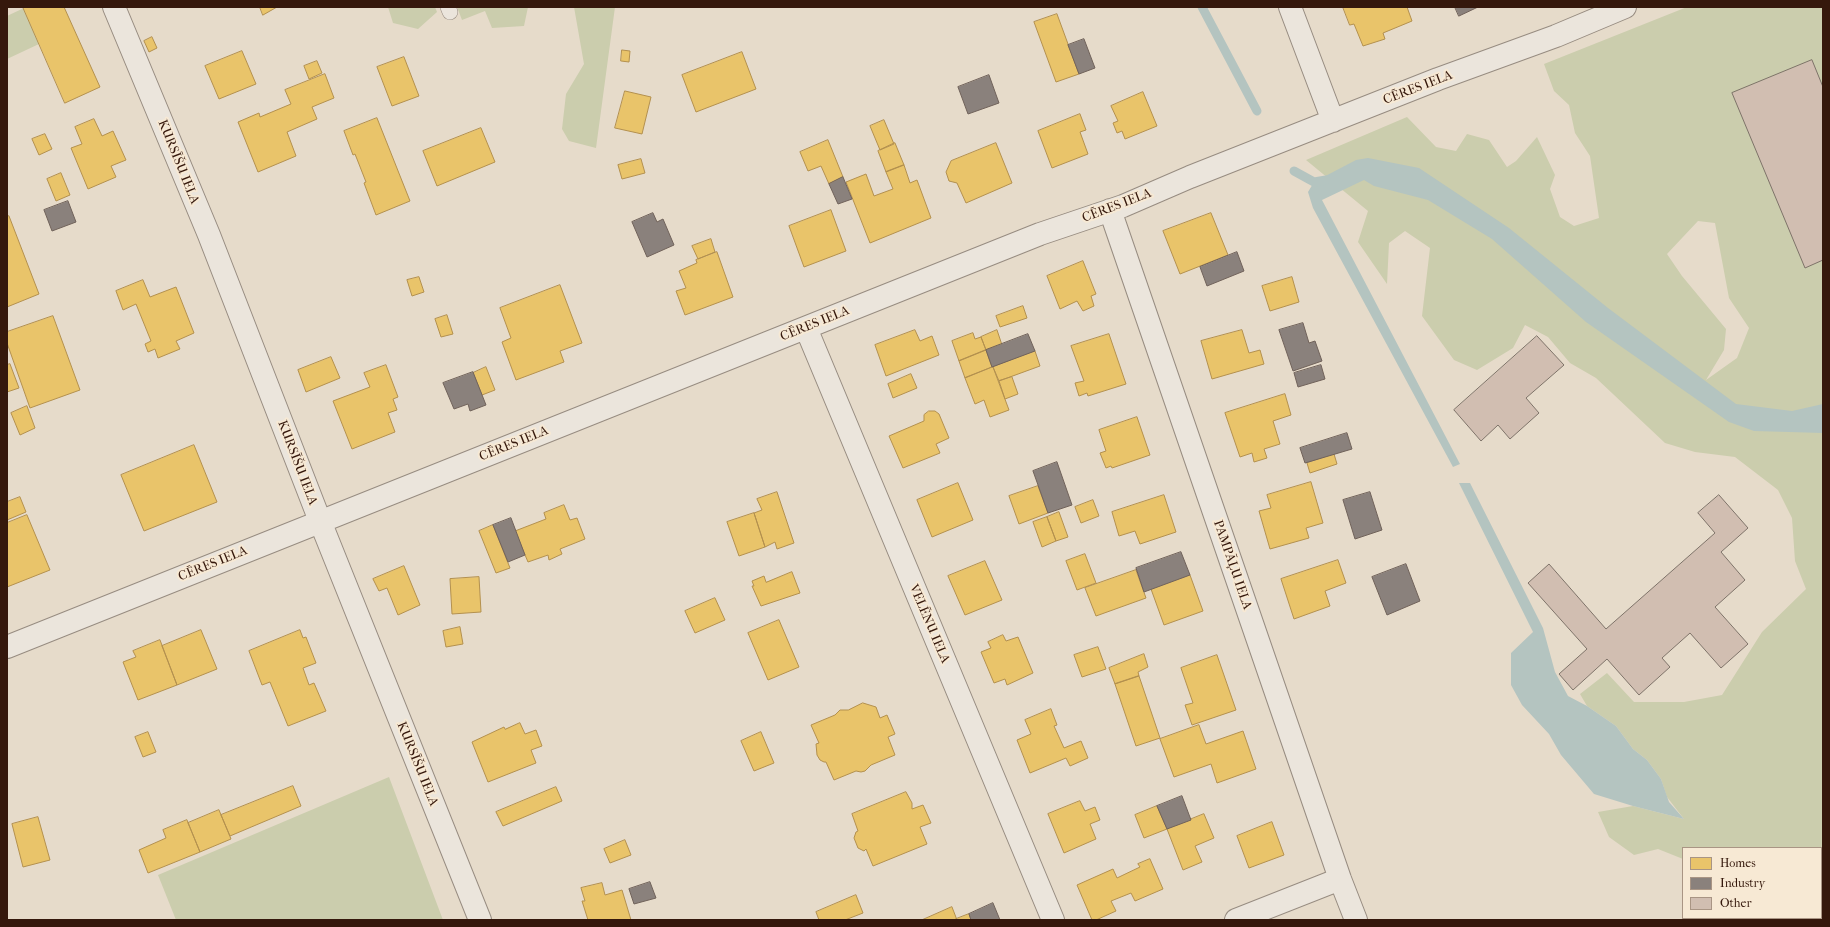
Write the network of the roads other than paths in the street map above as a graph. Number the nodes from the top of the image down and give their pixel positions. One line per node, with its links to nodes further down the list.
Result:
1 (114, 7): 7 (street, KURSĪŠU IELA)
2 (1290, 7): 4 (street)
3 (1625, 7): 4 (street, CĒRES IELA)
4 (1333, 121): 5 (street, CĒRES IELA)
5 (1110, 210): 6 (street, CĒRES IELA); 9 (street, PAMPĀĻU IELA)
6 (806, 328): 7 (street, CĒRES IELA); 11 (street, VELĒNU IELA)
7 (320, 521): 8 (street, CĒRES IELA); 10 (street, KURSĪŠU IELA)
8 (7, 647)
9 (1340, 879): 12 (street); 13 (street, PAMPĀĻU IELA)
10 (480, 920)
11 (1053, 920)
12 (1236, 920)
13 (1356, 920)

